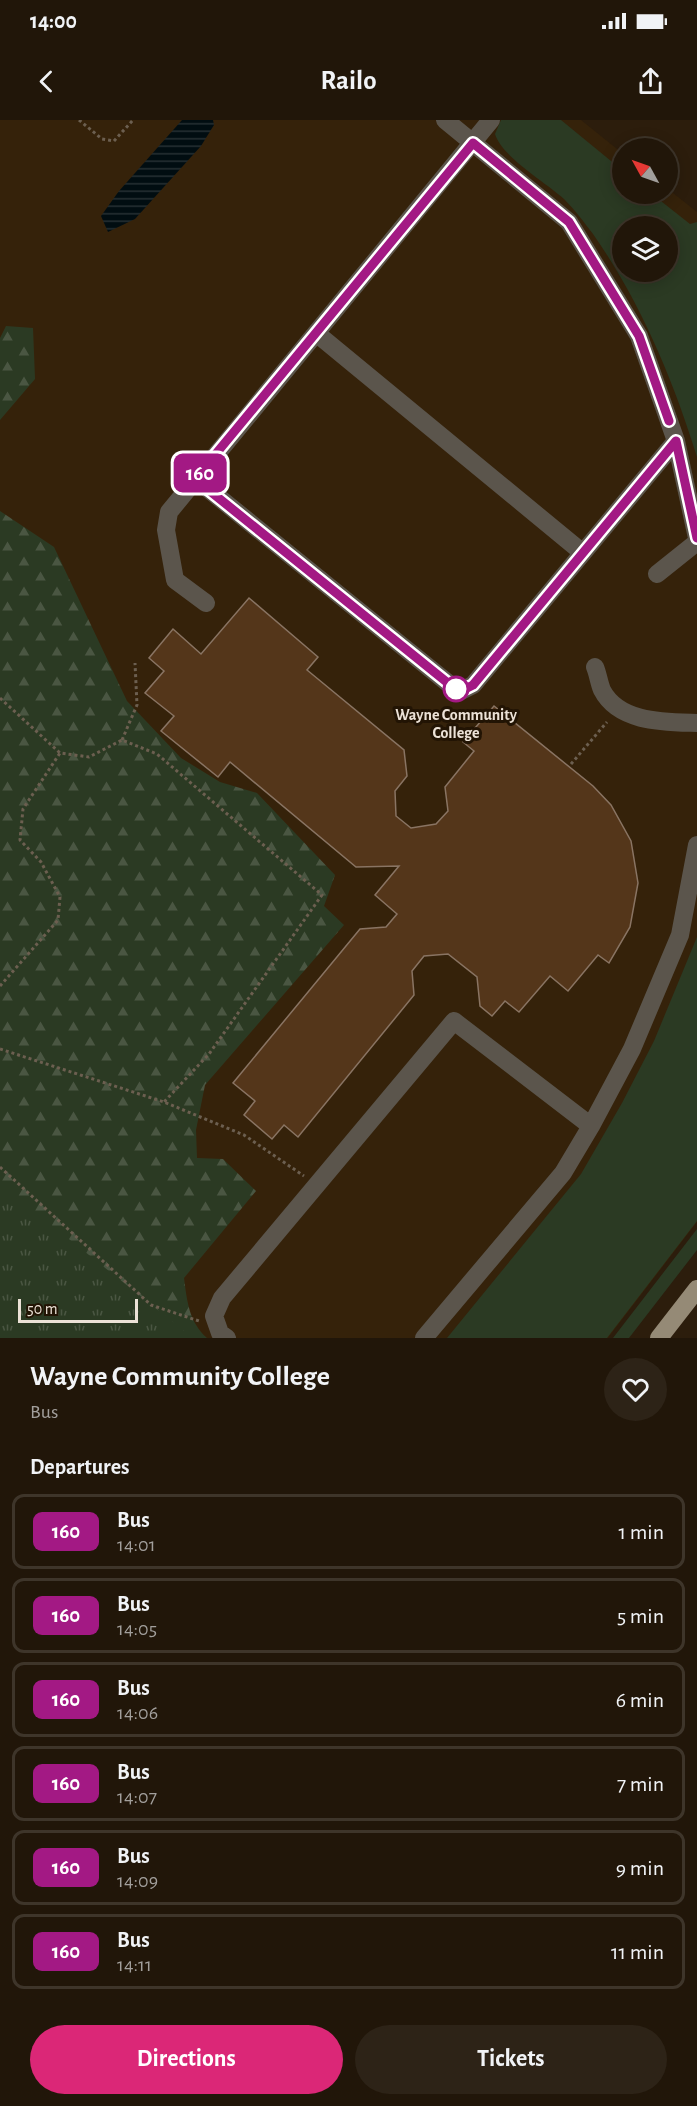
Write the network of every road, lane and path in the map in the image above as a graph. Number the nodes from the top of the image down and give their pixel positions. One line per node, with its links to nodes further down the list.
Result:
1 (79, 120): 2 (path)
2 (133, 120)
3 (446, 120): 5 (lane)
4 (490, 120): 5 (lane)
5 (473, 143): 6 (lane); 7 (lane)
6 (316, 333): 8 (lane); 10 (lane)
7 (676, 441): 9 (lane); 10 (lane)
8 (195, 479): 10 (lane); 12 (lane)
9 (697, 540): 11 (lane)
10 (583, 553)
11 (657, 573)
12 (206, 603)
13 (135, 663): 18 (path)
14 (595, 666): 17 (lane)
15 (0, 698): 19 (path)
16 (607, 722): 20 (path)
17 (697, 723)
18 (122, 740): 19 (path); 27 (path)
19 (60, 753): 25 (path)
20 (571, 764)
21 (697, 844): 22 (lane)
22 (694, 881): 24 (lane)
23 (697, 921): 24 (lane)
24 (680, 935): 28 (lane)
25 (0, 986)
26 (0, 1049): 27 (path)
27 (164, 1102): 30 (path)
28 (591, 1126): 30 (lane); 33 (lane)
29 (0, 1167): 32 (path)
30 (317, 1185): 32 (lane)
31 (697, 1289): 34 (main road)
32 (222, 1332)
33 (424, 1338)
34 (659, 1338)

